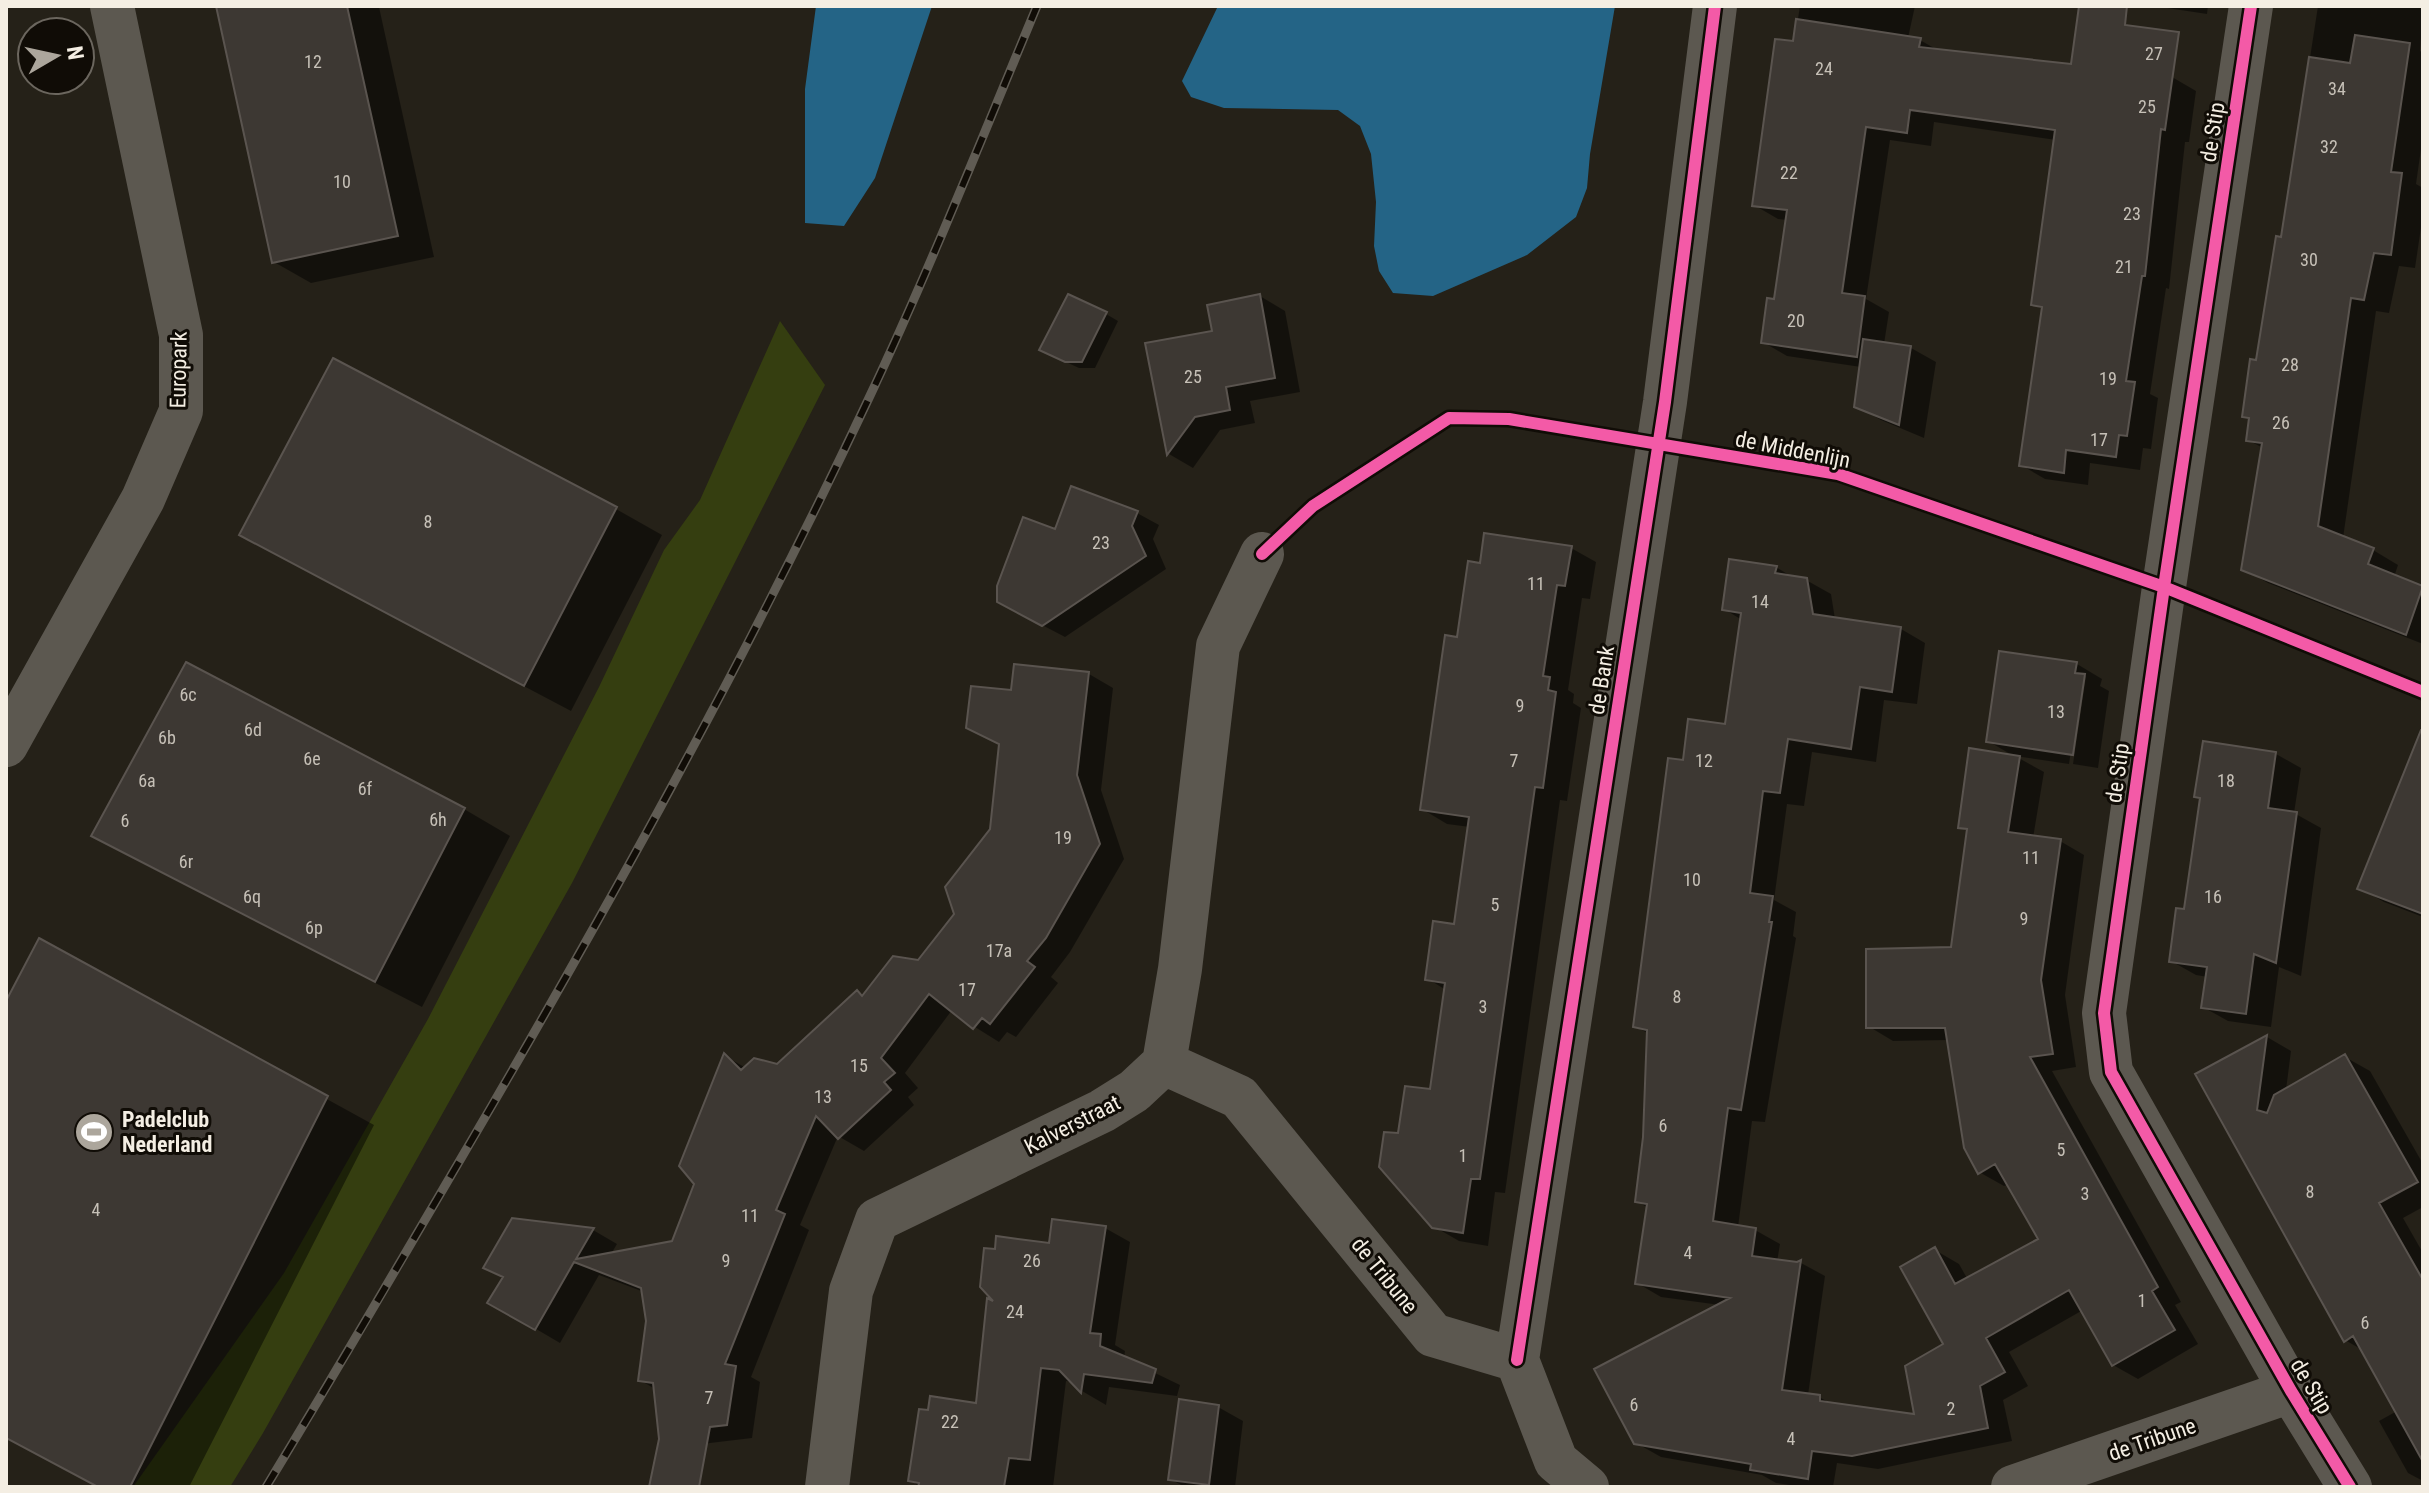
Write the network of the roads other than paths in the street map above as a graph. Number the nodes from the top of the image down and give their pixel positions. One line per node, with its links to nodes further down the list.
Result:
1 (112, 6): 5 (street, Europark)
2 (1715, 6): 7 (street, de Bank)
3 (2251, 6): 8 (street, de Stip)
4 (1262, 554): 6 (street)
5 (6, 745)
6 (1164, 1063): 7 (street, de Tribune); 9 (street, Kalverstraat)
7 (1517, 1360): 10 (street)
8 (2291, 1391): 11 (street, de Tribune); 12 (street, de Stip)
9 (827, 1487)
10 (1587, 1487)
11 (2013, 1487)
12 (2350, 1487)

